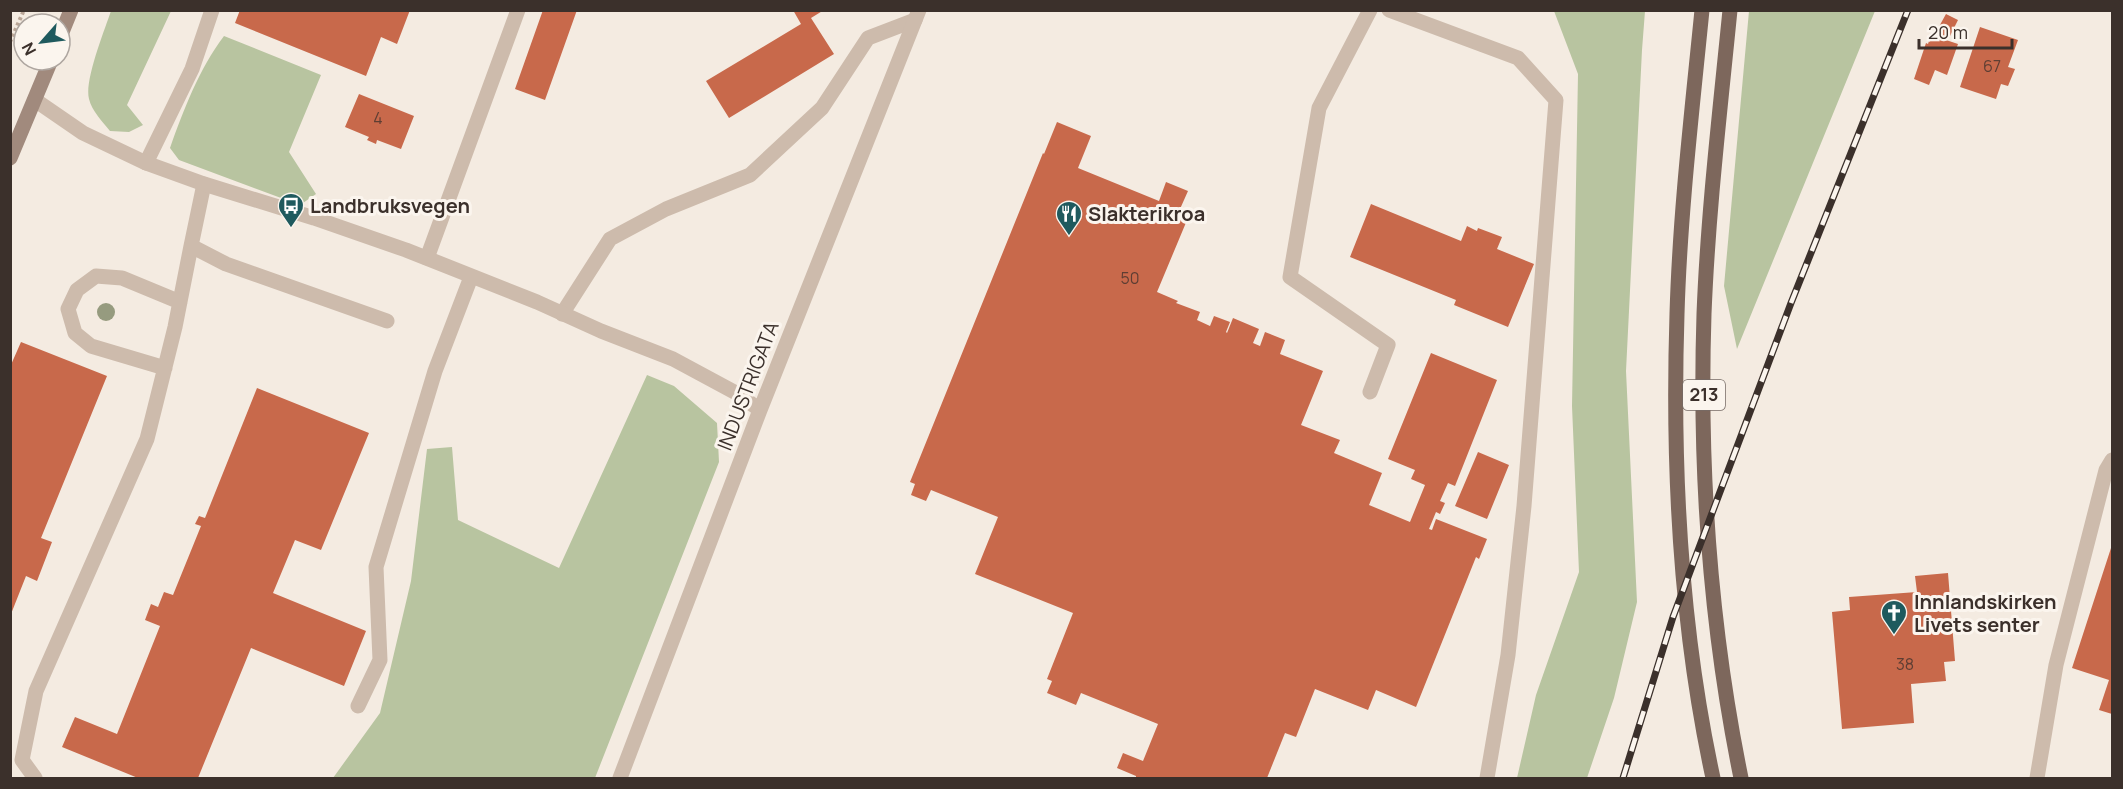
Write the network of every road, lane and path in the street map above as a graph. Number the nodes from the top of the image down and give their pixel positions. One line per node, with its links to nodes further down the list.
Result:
1 (24, 10): 9 (path)
2 (212, 10): 13 (street)
3 (518, 10): 16 (street)
4 (1370, 10): 22 (street)
5 (1389, 10): 28 (street)
6 (1702, 10): 29 (main road, 213)
7 (1730, 10): 30 (main road, 213)
8 (917, 15): 19 (street); 23 (street, INDUSTRIGATA)
9 (10, 42)
10 (46, 72): 11 (main road)
11 (35, 100): 12 (main road); 13 (street)
12 (10, 158)
13 (146, 163): 14 (street)
14 (204, 184): 15 (street); 16 (street)
15 (191, 246): 18 (street); 20 (street)
16 (427, 258): 17 (street)
17 (471, 277): 19 (street); 25 (street)
18 (180, 302): 21 (street); 21 (street)
19 (562, 314): 23 (street)
20 (387, 321)
21 (165, 368): 26 (street)
22 (1370, 392)
23 (760, 410): 27 (street, INDUSTRIGATA)
24 (2112, 460): 31 (street)
25 (358, 706)
26 (35, 778)
27 (620, 778)
28 (1487, 778)
29 (1713, 778)
30 (1741, 778)
31 (2037, 778)

